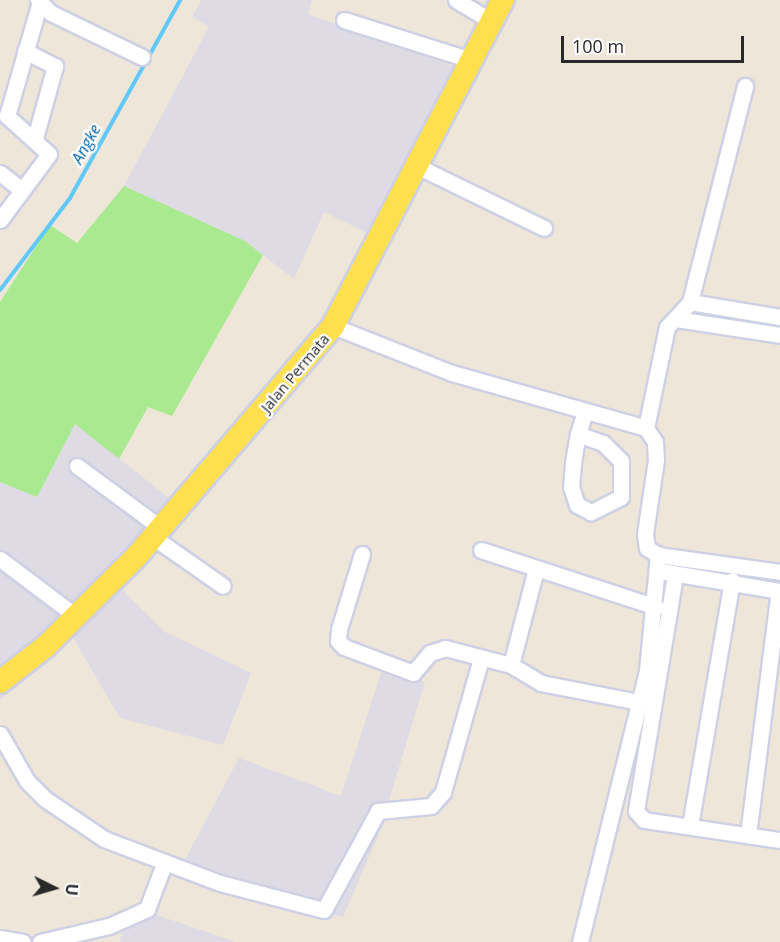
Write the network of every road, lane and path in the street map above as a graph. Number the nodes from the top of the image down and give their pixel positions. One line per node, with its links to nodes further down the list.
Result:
1 (456, 0): 5 (street)
2 (503, 0): 5 (main road, Jalan Permata)
3 (39, 2): 6 (street); 7 (street)
4 (344, 20): 8 (street)
5 (493, 22): 8 (main road, Jalan Permata)
6 (25, 51): 10 (street); 10 (street)
7 (142, 57)
8 (474, 61): 11 (main road, Jalan Permata)
9 (745, 86): 16 (street)
10 (35, 138): 13 (street)
11 (419, 167): 15 (street); 19 (main road, Jalan Permata)
12 (0, 173): 13 (street)
13 (22, 190): 14 (street)
14 (0, 220)
15 (544, 228)
16 (690, 302): 17 (street); 18 (street)
17 (780, 317)
18 (676, 319): 20 (street); 22 (street)
19 (333, 326): 21 (street); 25 (main road, Jalan Permata)
20 (780, 335)
21 (584, 414): 22 (street); 23 (street)
22 (646, 428): 29 (street)
23 (578, 434): 23 (street)
24 (77, 466): 25 (street)
25 (157, 532): 34 (street); 37 (main road, Jalan Permata)
26 (481, 550): 30 (street)
27 (362, 554): 38 (street)
28 (0, 559): 37 (street)
29 (657, 562): 31 (street); 32 (street); 36 (street)
30 (536, 569): 36 (street); 39 (street)
31 (780, 572)
32 (675, 574): 33 (street); 43 (street)
33 (732, 581): 35 (street); 43 (street)
34 (224, 586)
35 (780, 591): 44 (street)
36 (656, 607): 41 (street)
37 (77, 617): 40 (main road, Jalan Permata)
38 (481, 659): 39 (street); 46 (street)
39 (511, 665): 41 (street)
40 (0, 682)
41 (639, 702): 50 (street)
42 (0, 734): 46 (street)
43 (690, 826): 44 (street)
44 (748, 835): 45 (street)
45 (780, 840)
46 (164, 864): 49 (street)
47 (0, 938): 48 (street)
48 (22, 942)
49 (40, 942)
50 (580, 942)

